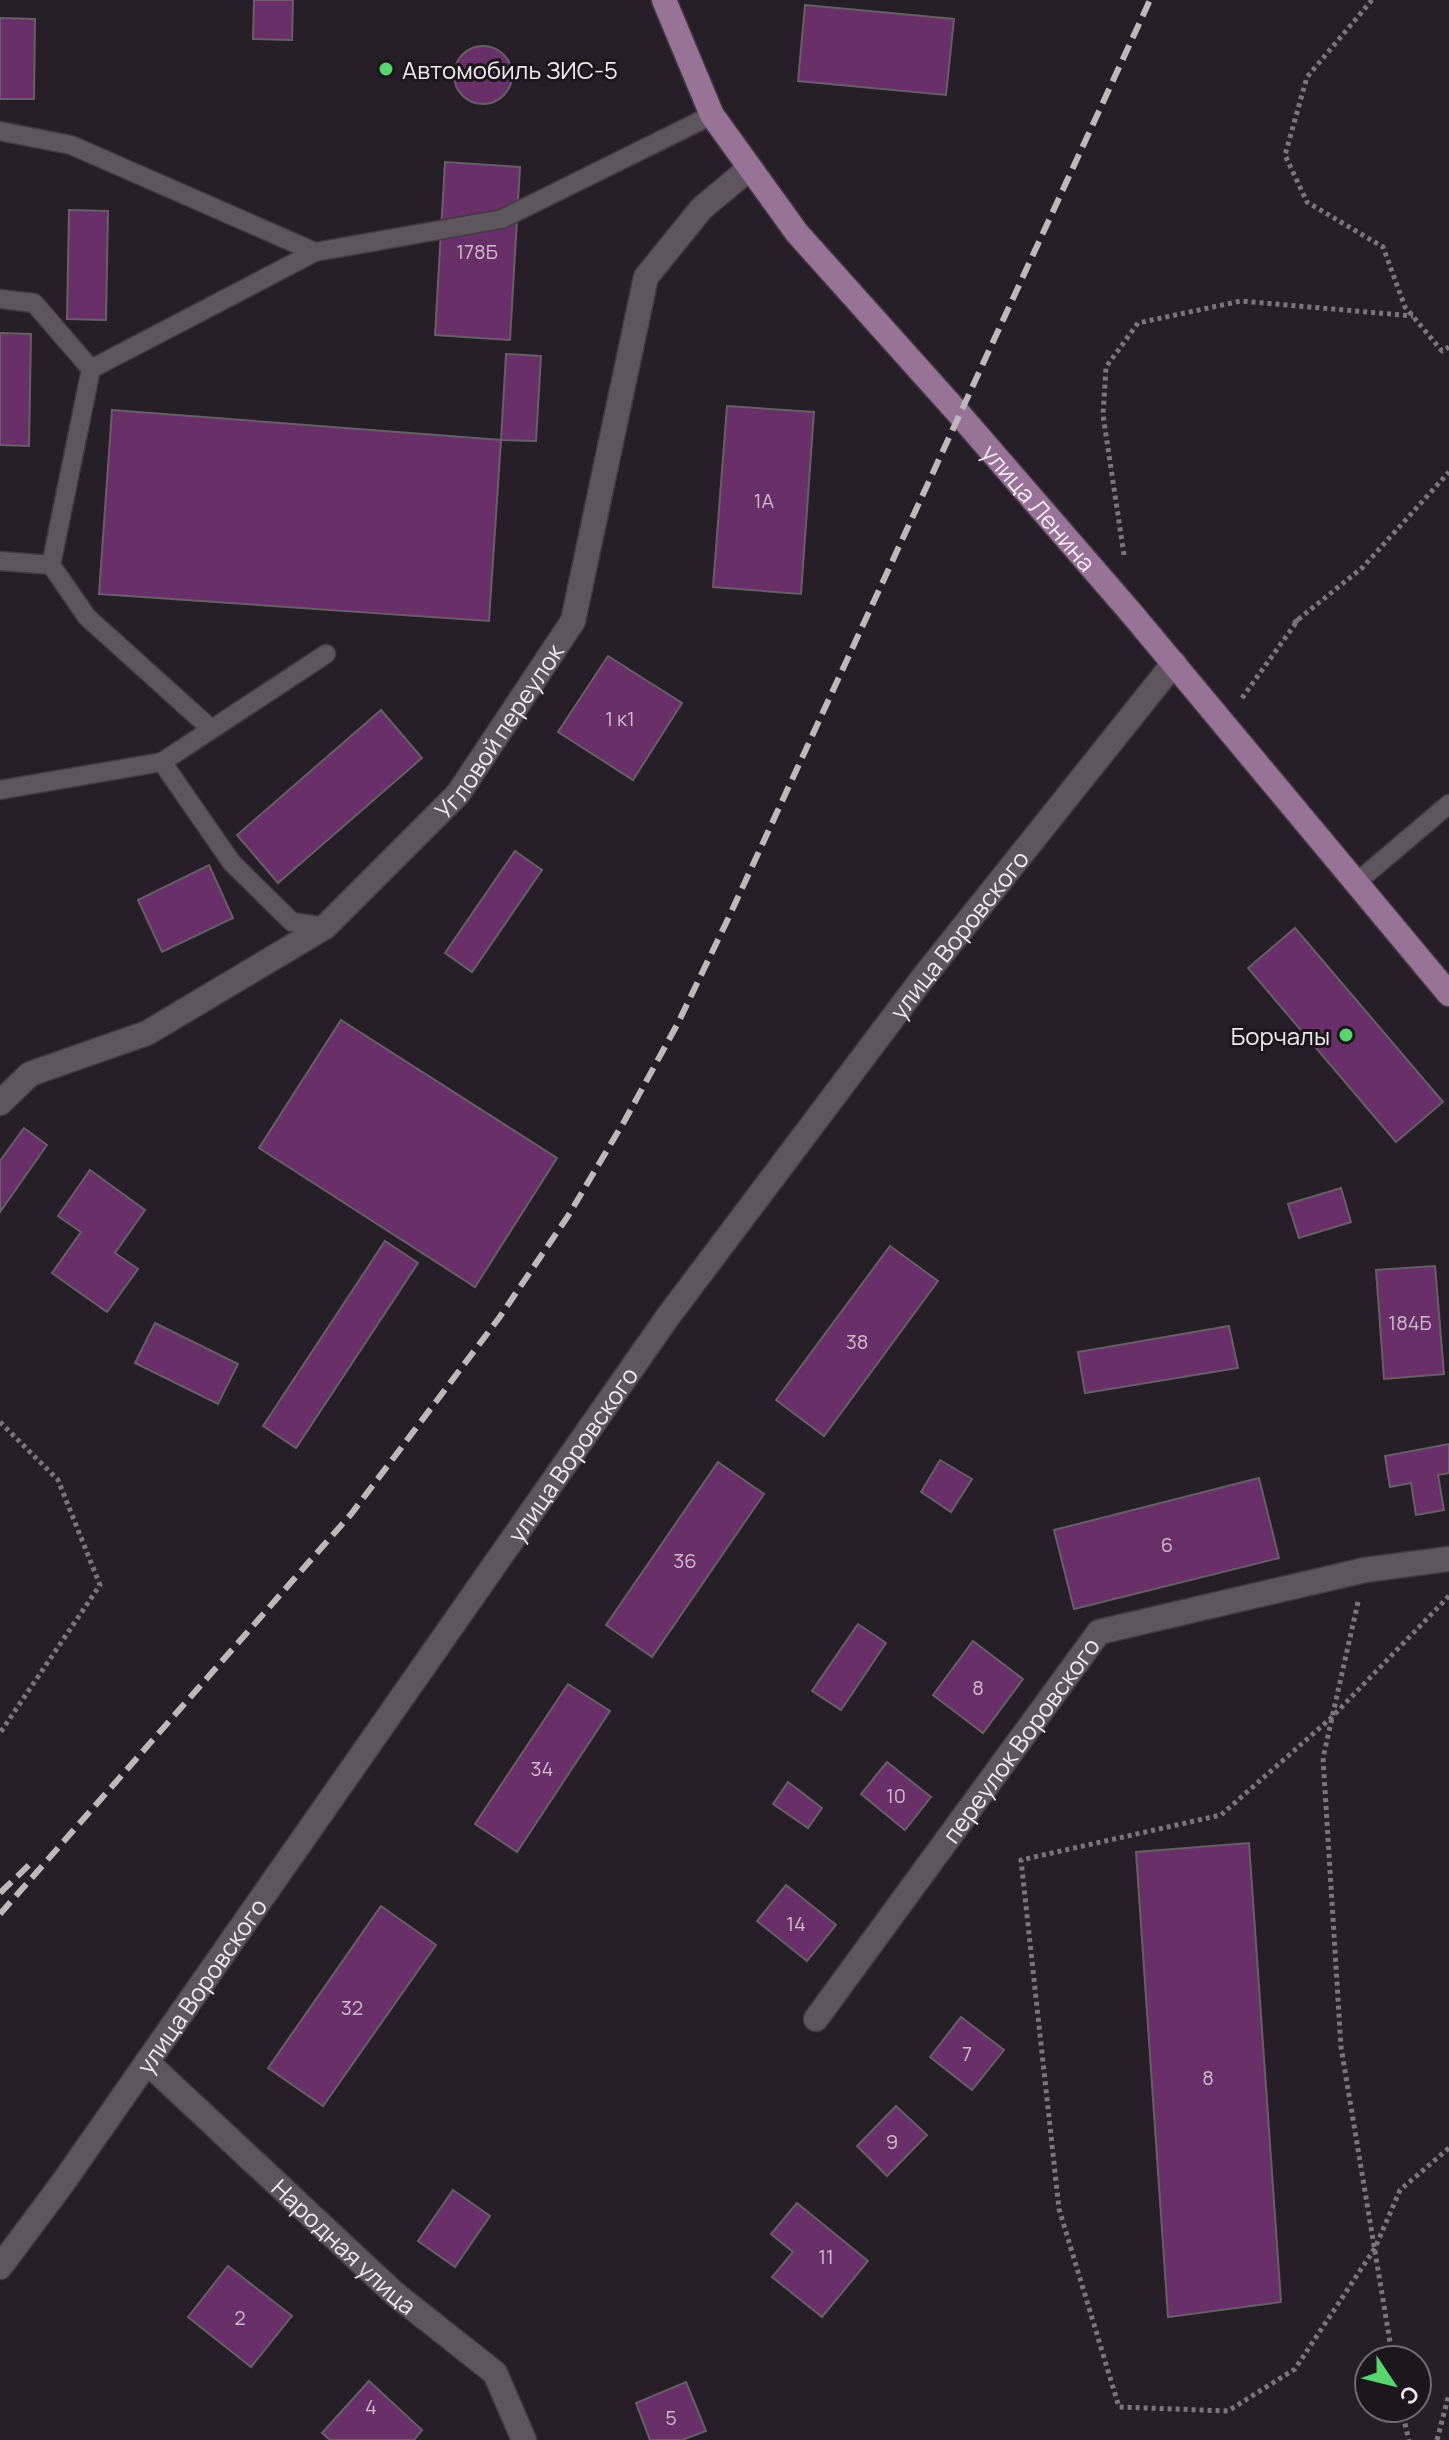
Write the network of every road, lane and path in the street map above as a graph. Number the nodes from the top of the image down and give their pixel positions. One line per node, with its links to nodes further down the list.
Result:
1 (664, 0): 3 (main road, улица Ленина)
2 (1372, 0): 8 (path)
3 (712, 115): 5 (main road, улица Ленина); 6 (lane)
4 (0, 131): 6 (lane)
5 (750, 168): 14 (main road, улица Ленина); 23 (street, Угловой переулок)
6 (315, 252): 10 (lane)
7 (0, 299): 10 (lane)
8 (1413, 316): 9 (path); 14 (path)
9 (1449, 347)
10 (91, 369): 13 (lane)
11 (1449, 472): 17 (path)
12 (0, 561): 13 (lane)
13 (51, 565): 18 (lane)
14 (1133, 615): 16 (main road, улица Ленина)
15 (326, 654): 18 (lane)
16 (1174, 663): 17 (main road, улица Ленина); 33 (street, улица Воровского)
17 (1224, 723): 22 (main road, улица Ленина)
18 (210, 728): 19 (lane)
19 (162, 762): 20 (lane); 23 (lane)
20 (0, 790)
21 (1449, 804): 22 (lane)
22 (1357, 882): 24 (main road, улица Ленина)
23 (325, 927): 25 (street, Угловой переулок)
24 (1449, 994)
25 (0, 1103)
26 (0, 1422): 31 (path)
27 (1449, 1559): 28 (street, переулок Воровского)
28 (1365, 1570): 30 (path); 32 (street, переулок Воровского)
29 (1449, 1596): 30 (path)
30 (1331, 1718): 35 (path); 35 (path)
31 (0, 1733)
32 (816, 2019)
33 (147, 2062): 36 (street, улица Воровского); 39 (street, Народная улица)
34 (1449, 2148): 35 (path)
35 (1375, 2248): 37 (path)
36 (0, 2267)
37 (1390, 2344)
38 (1449, 2394): 40 (path)
39 (524, 2440)
40 (1437, 2440)

